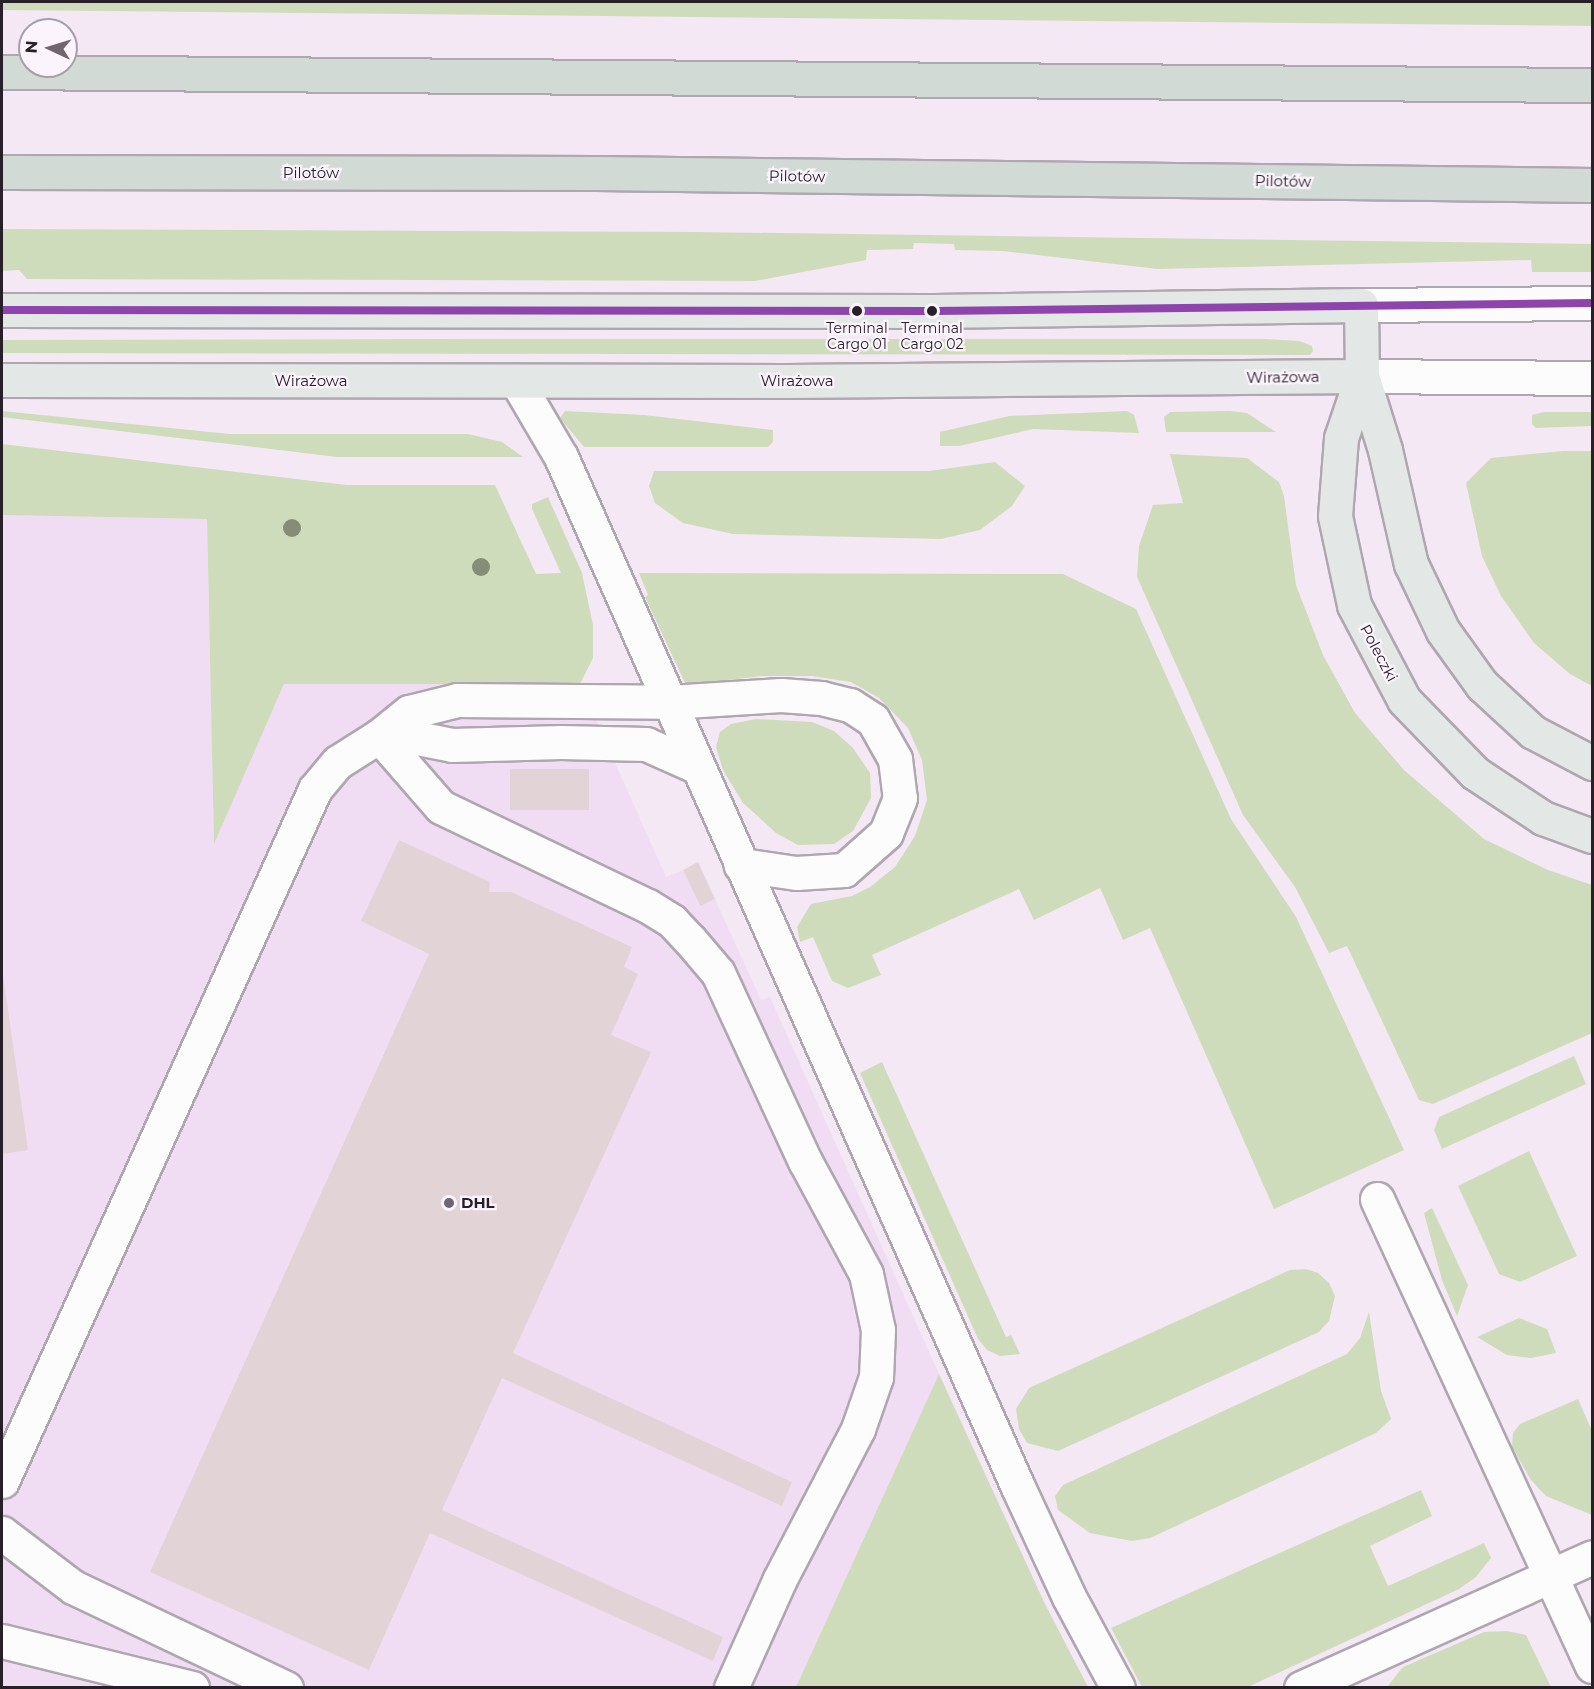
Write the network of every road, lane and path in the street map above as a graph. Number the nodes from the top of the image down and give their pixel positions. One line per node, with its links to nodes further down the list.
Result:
1 (2, 72): 2 (highway)
2 (1593, 85)
3 (2, 172): 4 (highway, Pilotów)
4 (1593, 185)
5 (1593, 303): 6 (street)
6 (1361, 305): 7 (main road); 8 (main road, Poleczki)
7 (2, 310)
8 (1362, 376): 9 (street, Wirażowa); 11 (main road, Wirażowa); 14 (main road, Poleczki); 16 (main road, Poleczki)
9 (1593, 378)
10 (2, 380): 11 (main road, Wirażowa)
11 (517, 382): 12 (street)
12 (669, 702): 13 (street); 15 (street); 17 (street)
13 (383, 734): 15 (street); 19 (street); 27 (street)
14 (1593, 763)
15 (698, 766): 17 (street)
16 (1593, 836)
17 (741, 865): 28 (street)
18 (1377, 1199): 22 (street)
19 (2, 1481)
20 (2, 1533): 26 (street)
21 (1593, 1557): 22 (street)
22 (1551, 1575): 24 (street); 29 (street)
23 (2, 1641): 25 (street)
24 (1593, 1666)
25 (192, 1688)
26 (286, 1688)
27 (731, 1688)
28 (1118, 1688)
29 (1301, 1688)

